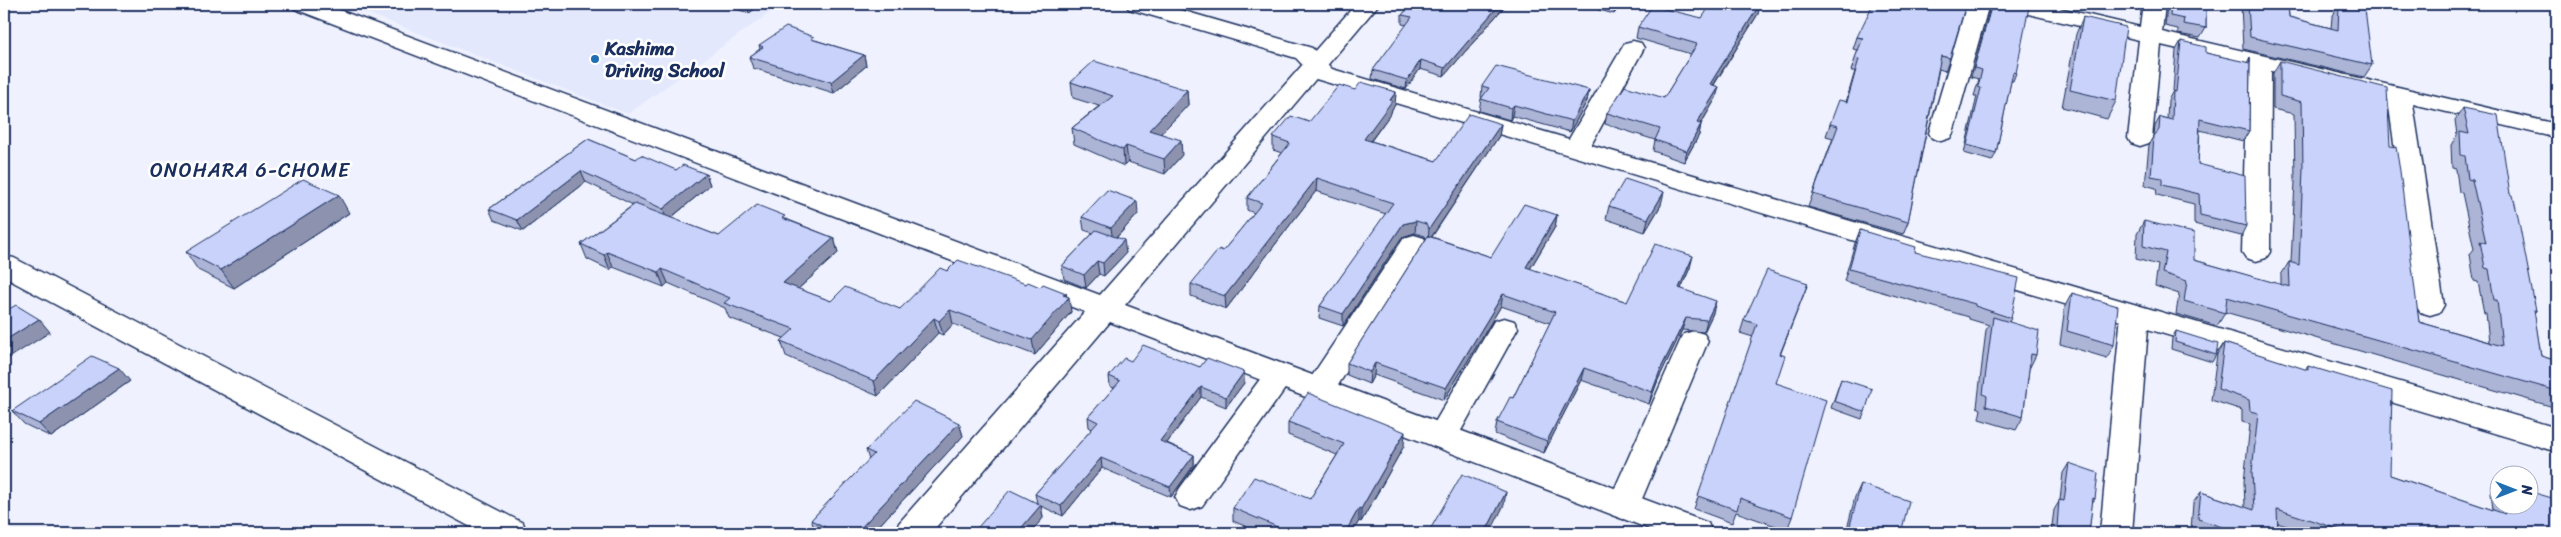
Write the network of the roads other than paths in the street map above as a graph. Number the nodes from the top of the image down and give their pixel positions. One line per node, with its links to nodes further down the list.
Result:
1 (303, 4): 20 (street)
2 (1137, 4): 10 (street)
3 (1368, 4): 10 (street)
4 (1978, 4): 13 (street)
5 (2015, 4): 7 (street)
6 (2154, 4): 7 (street)
7 (2150, 35): 9 (street); 14 (street)
8 (1633, 48): 15 (street)
9 (2259, 61): 11 (street); 17 (street)
10 (1315, 65): 15 (street); 20 (street)
11 (2399, 94): 12 (street); 19 (street)
12 (2557, 132)
13 (1941, 133)
14 (2140, 138)
15 (1576, 149): 21 (street)
16 (1414, 244): 25 (street)
17 (2256, 252)
18 (4, 265): 30 (street)
19 (2430, 305)
20 (1103, 309): 24 (street); 31 (street)
21 (2135, 315): 27 (street); 33 (street)
22 (1504, 328): 26 (street)
23 (1694, 341): 29 (street)
24 (1279, 375): 25 (street); 28 (street)
25 (1319, 390): 26 (street)
26 (1442, 437): 29 (street)
27 (2557, 440)
28 (1191, 497)
29 (1623, 506): 32 (street)
30 (511, 533)
31 (911, 533)
32 (1696, 533)
33 (2116, 533)

